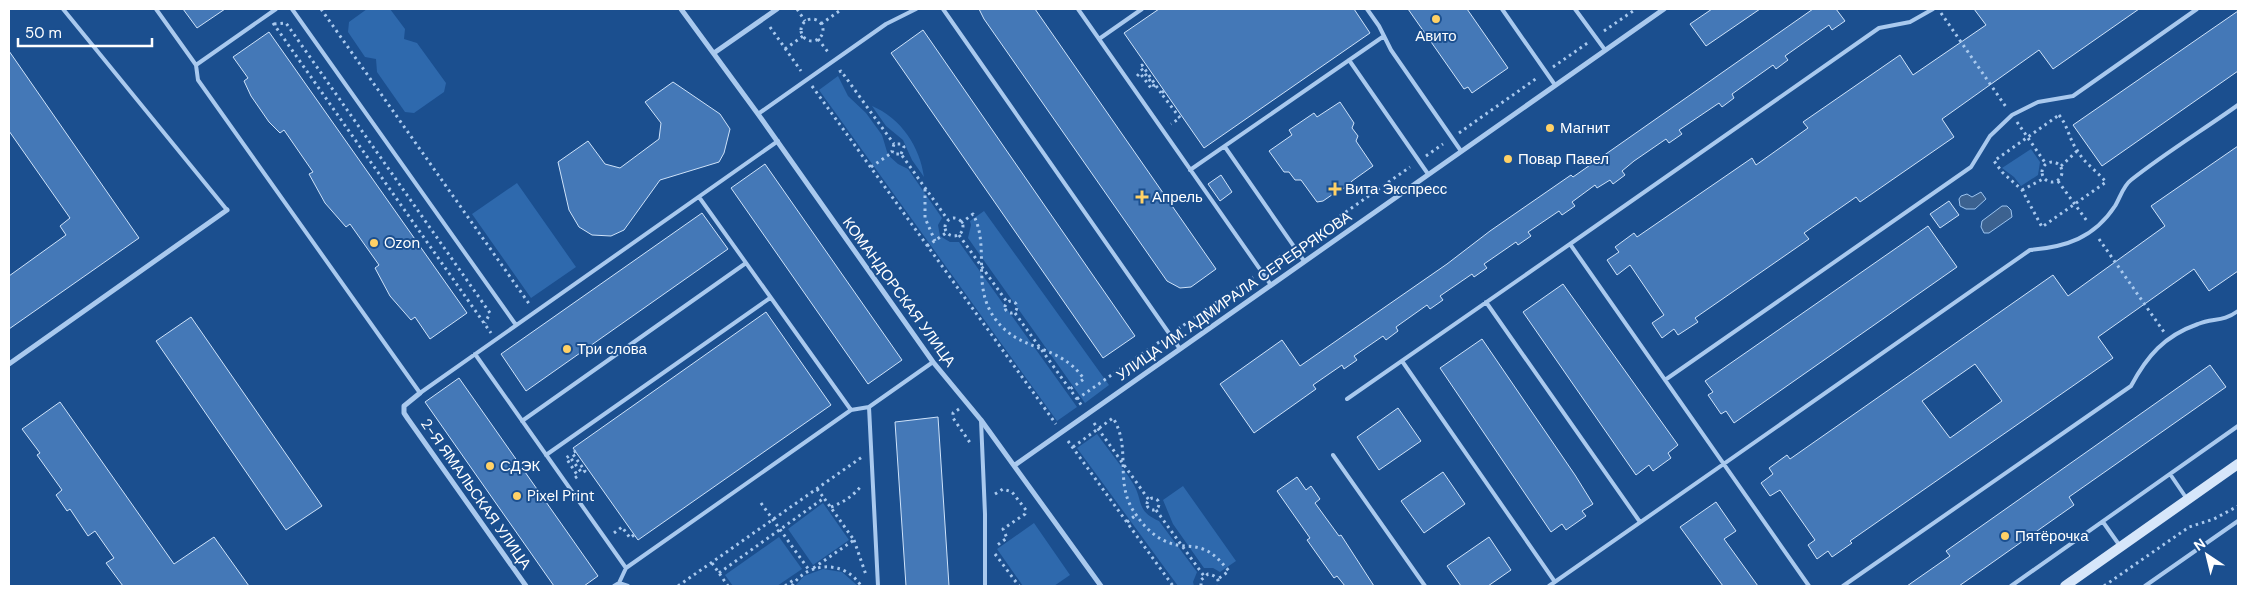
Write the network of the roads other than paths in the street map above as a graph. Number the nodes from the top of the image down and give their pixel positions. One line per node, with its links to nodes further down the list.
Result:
1 (64, 9): 34 (lane)
2 (156, 9): 24 (lane)
3 (276, 9): 24 (lane)
4 (292, 9): 42 (lane)
5 (681, 9): 22 (street, КОМАНДОРСКАЯ УЛИЦА)
6 (777, 9): 22 (street)
7 (916, 9): 27 (lane)
8 (943, 9): 43 (lane)
9 (1078, 9): 20 (lane)
10 (1132, 9): 18 (lane)
11 (1142, 9): 18 (lane)
12 (1367, 9): 19 (lane)
13 (1502, 9): 25 (lane)
14 (1575, 9): 21 (lane)
15 (1664, 9): 21 (street, УЛИЦА ИМ. АДМИРАЛА СЕРЕБРЯКОВА)
16 (1932, 9): 35 (lane)
17 (2197, 9): 48 (lane)
18 (1135, 13): 20 (lane)
19 (1384, 36): 23 (lane); 30 (lane)
20 (1099, 39): 31 (lane)
21 (1605, 50): 25 (street, УЛИЦА ИМ. АДМИРАЛА СЕРЕБРЯКОВА)
22 (714, 53): 27 (street, КОМАНДОРСКАЯ УЛИЦА)
23 (1349, 60): 29 (lane); 32 (lane)
24 (196, 65): 49 (lane)
25 (1555, 85): 30 (street, УЛИЦА ИМ. АДМИРАЛА СЕРЕБРЯКОВА)
26 (2238, 105): 58 (lane)
27 (758, 114): 28 (street, КОМАНДОРСКАЯ УЛИЦА)
28 (778, 142): 33 (lane); 46 (street, КОМАНДОРСКАЯ УЛИЦА)
29 (1225, 147): 31 (lane); 36 (lane)
30 (1461, 151): 32 (street, УЛИЦА ИМ. АДМИРАЛА СЕРЕБРЯКОВА)
31 (1190, 170): 38 (lane)
32 (1428, 174): 36 (street, УЛИЦА ИМ. АДМИРАЛА СЕРЕБРЯКОВА)
33 (699, 197): 37 (lane); 42 (lane)
34 (227, 210): 47 (street)
35 (1570, 244): 40 (lane); 48 (lane)
36 (1304, 261): 38 (street, УЛИЦА ИМ. АДМИРАЛА СЕРЕБРЯКОВА)
37 (746, 263): 39 (lane); 54 (lane)
38 (1271, 285): 43 (street, УЛИЦА ИМ. АДМИРАЛА СЕРЕБРЯКОВА)
39 (770, 298): 52 (lane); 56 (lane)
40 (1486, 302): 45 (lane); 64 (lane)
41 (2238, 312): 79 (lane)
42 (516, 325): 44 (lane)
43 (1180, 349): 60 (street, УЛИЦА ИМ. АДМИРАЛА СЕРЕБРЯКОВА)
44 (474, 354): 49 (lane); 54 (lane)
45 (1402, 361): 50 (lane); 68 (lane)
46 (933, 362): 51 (lane); 53 (street, КОМАНДОРСКАЯ УЛИЦА)
47 (9, 364)
48 (1665, 380): 58 (lane)
49 (420, 393): 70 (street, 2-Я ЯМАЛЬСКАЯ УЛИЦА)
50 (1347, 399)
51 (869, 407): 52 (lane); 73 (lane)
52 (850, 410): 67 (lane)
53 (981, 420): 60 (street, КОМАНДОРСКАЯ УЛИЦА); 74 (lane)
54 (522, 421): 56 (lane)
55 (2238, 426): 61 (lane)
56 (546, 455): 67 (lane)
57 (1333, 455): 76 (lane)
58 (1724, 464): 64 (lane); 78 (lane)
59 (2238, 464): 62 (main road)
60 (1015, 465): 75 (street, КОМАНДОРСКАЯ УЛИЦА)
61 (2170, 474): 62 (lane); 65 (lane)
62 (2188, 500): 66 (main road)
63 (2238, 521): 82 (lane)
64 (1640, 522): 68 (lane)
65 (2103, 522): 66 (lane); 80 (lane)
66 (2121, 547): 81 (main road)
67 (626, 568): 69 (lane)
68 (1555, 582): 77 (lane)
69 (619, 583): 71 (lane); 72 (lane)
70 (526, 586)
71 (614, 586)
72 (628, 586)
73 (878, 586)
74 (985, 586)
75 (1102, 586)
76 (1425, 586)
77 (1549, 586)
78 (1809, 586)
79 (1843, 586)
80 (2011, 586)
81 (2065, 586)
82 (2145, 586)

